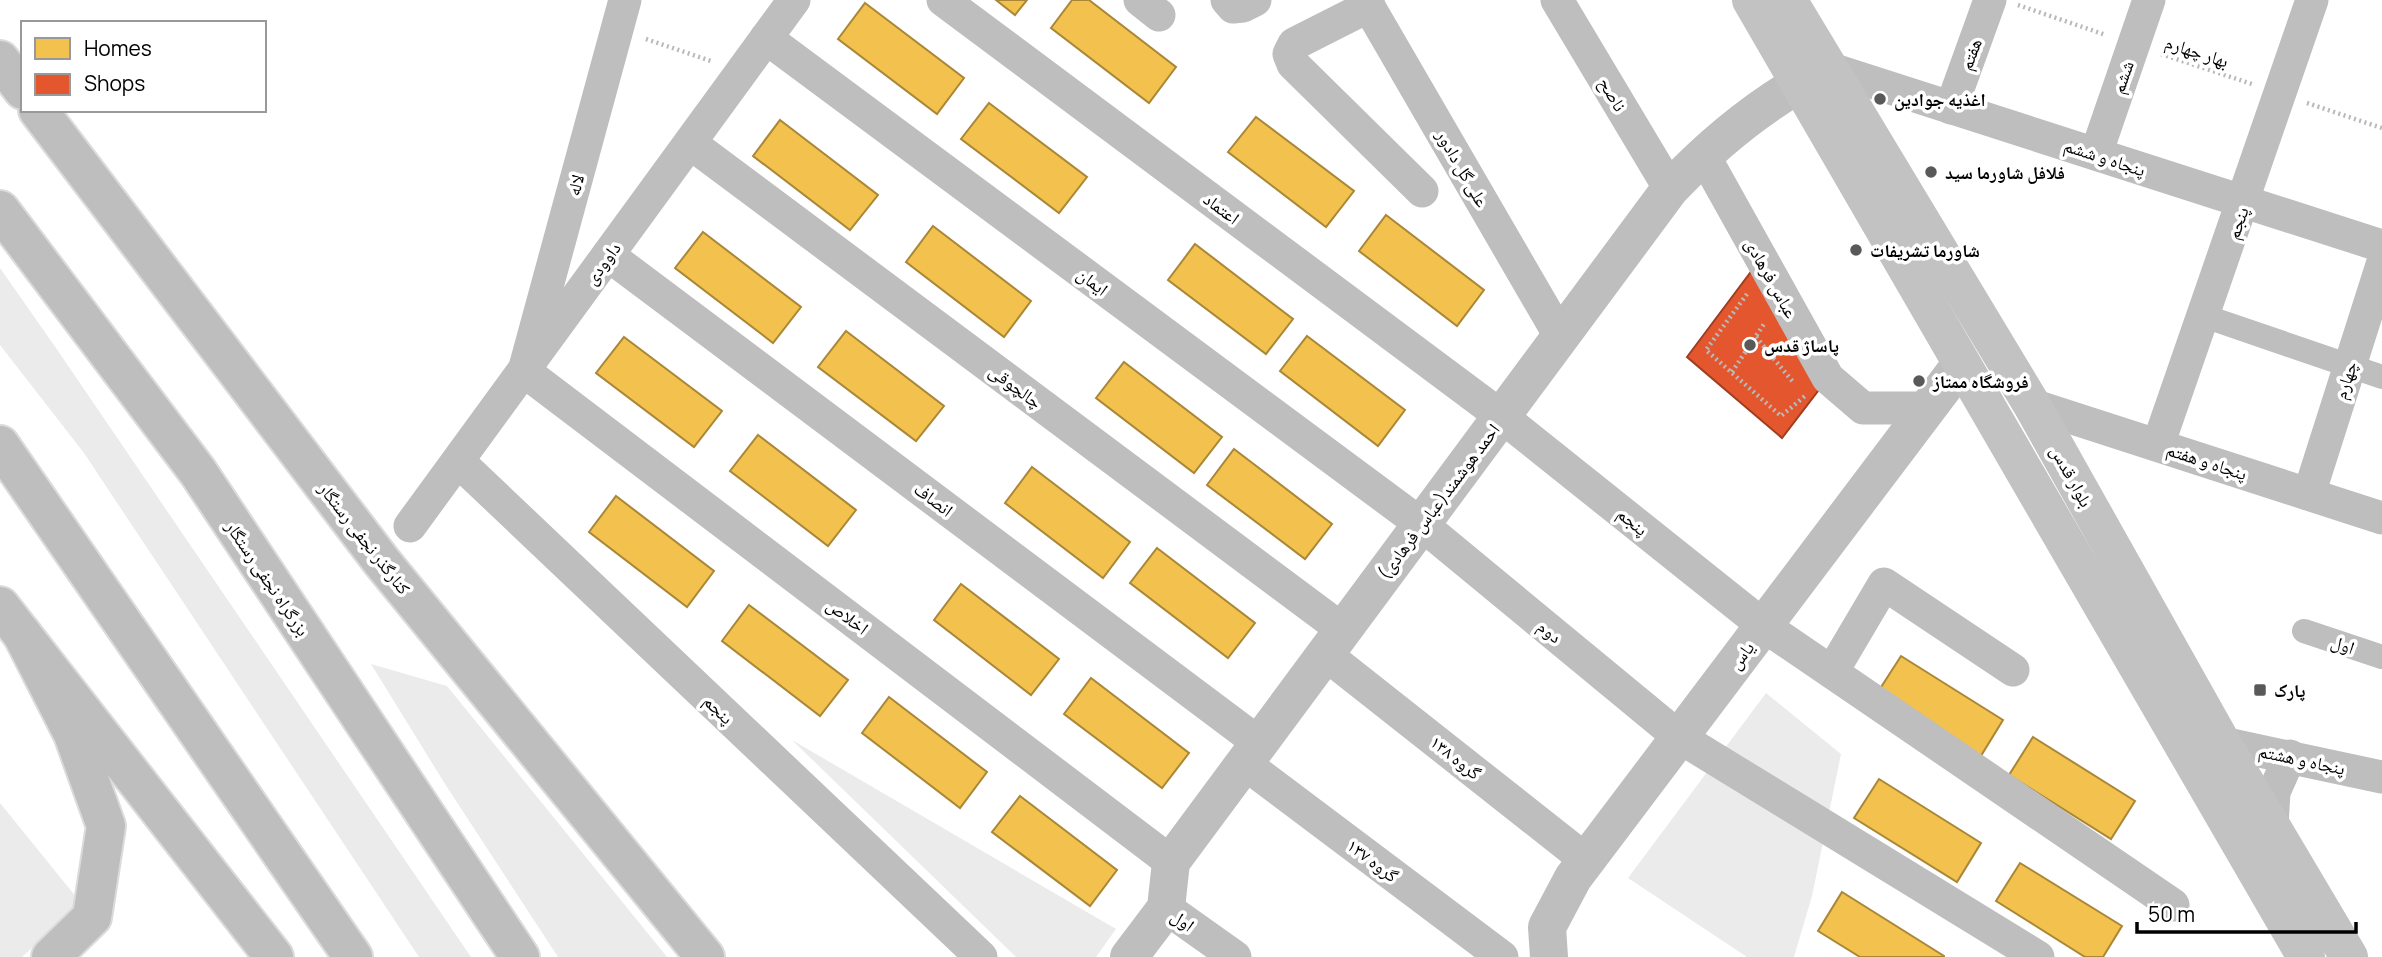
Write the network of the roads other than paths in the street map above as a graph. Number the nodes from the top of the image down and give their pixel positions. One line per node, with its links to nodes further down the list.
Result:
1 (794, 0): 13 (street, داوودی)
2 (943, 0): 37 (street, اعتماد)
3 (1227, 0): 4 (street)
4 (1255, 0)
5 (1557, 0): 22 (street, ناصح)
6 (1751, 0): 15 (main road, بلوار قدس)
7 (1788, 0): 15 (main road, بلوار قدس)
8 (2149, 0): 21 (street, ششم)
9 (2312, 0): 24 (street, پنجم)
10 (2003, 2): 17 (street, هفتم)
11 (1367, 3): 23 (street); 30 (street, علی گل دادور)
12 (621, 14): 33 (street, لاله)
13 (766, 38): 19 (street, داوودی); 43 (street, ایمان)
14 (0, 60): 16 (main road)
15 (1814, 76): 17 (street, پنجاه و ششم); 20 (main road, احمد هوشمند(عباس فرهادی)); 31 (main road, بلوار قدس); 35 (main road, بلوار قدس)
16 (21, 87)
17 (1951, 108): 21 (street, پنجاه و ششم)
18 (40, 112): 66 (main road, کنارگذر نجفی رستگار)
19 (690, 143): 27 (street, داوودی); 48 (street, چالچوقی)
20 (1703, 154): 22 (main road, احمد هوشمند(عباس فرهادی)); 36 (street, عباس فرهادی)
21 (2096, 155): 24 (street, پنجاه و ششم)
22 (1670, 188): 30 (main road, احمد هوشمند(عباس فرهادی))
23 (1422, 191)
24 (2244, 202): 26 (street, پنجاه و ششم); 29 (street, پنجم)
25 (0, 210): 65 (main road, بزرگراه نجفی رستگار)
26 (2382, 246)
27 (608, 255): 33 (street, داوودی); 54 (street, انصاف)
28 (2382, 265): 32 (street, چهارم)
29 (2204, 316): 32 (street); 39 (street, پنجم)
30 (1560, 336): 37 (main road, احمد هوشمند(عباس فرهادی))
31 (1961, 364): 36 (main road, یاس); 73 (main road, بلوار قدس)
32 (2350, 366): 34 (street); 41 (street, چهارم)
33 (524, 371): 40 (street, داوودی); 59 (street, اخلاص)
34 (2382, 377)
35 (2032, 405): 39 (street, پنجاه و هفتم); 53 (main road, بلوار قدس)
36 (1928, 408): 46 (main road, یاس)
37 (1501, 416): 43 (main road, احمد هوشمند(عباس فرهادی)); 46 (street, پنجم)
38 (0, 445): 64 (main road)
39 (2158, 445): 41 (street, پنجاه و هفتم)
40 (458, 461): 44 (street, داوودی); 67 (street, پنجم)
41 (2309, 494): 42 (street, پنجاه و هفتم)
42 (2382, 518)
43 (1421, 524): 48 (main road, احمد هوشمند(عباس فرهادی)); 52 (street, دوم)
44 (410, 526)
45 (11, 620): 62 (main road); 63 (main road)
46 (1764, 626): 51 (street, پنجم); 52 (main road, یاس)
47 (2304, 631): 49 (street, اول)
48 (1334, 642): 54 (main road, احمد هوشمند(عباس فرهادی)); 58 (street, گروه ۱۳۸)
49 (2382, 657)
50 (2012, 670): 51 (street)
51 (1832, 672): 60 (street, پنجم)
52 (1679, 737): 58 (main road, یاس); 72 (street, دوم)
53 (2222, 743): 55 (street, پنجاه و هشتم); 57 (main road, بلوار قدس)
54 (1252, 753): 59 (main road, احمد هوشمند(عباس فرهادی)); 70 (street, گروه ۱۳۷)
55 (2290, 756): 56 (street, پنجاه و هشتم); 57 (street)
56 (2381, 772)
57 (2272, 825): 74 (main road, بلوار قدس)
58 (1586, 860): 71 (main road, یاس)
59 (1171, 862): 61 (main road)
60 (2173, 905)
61 (1166, 908): 68 (main road); 69 (street, اول)
62 (51, 957)
63 (274, 957)
64 (353, 957)
65 (520, 957)
66 (705, 957)
67 (981, 957)
68 (1129, 957)
69 (1235, 957)
70 (1502, 957)
71 (1549, 957)
72 (2038, 957)
73 (2306, 957)
74 (2349, 957)

